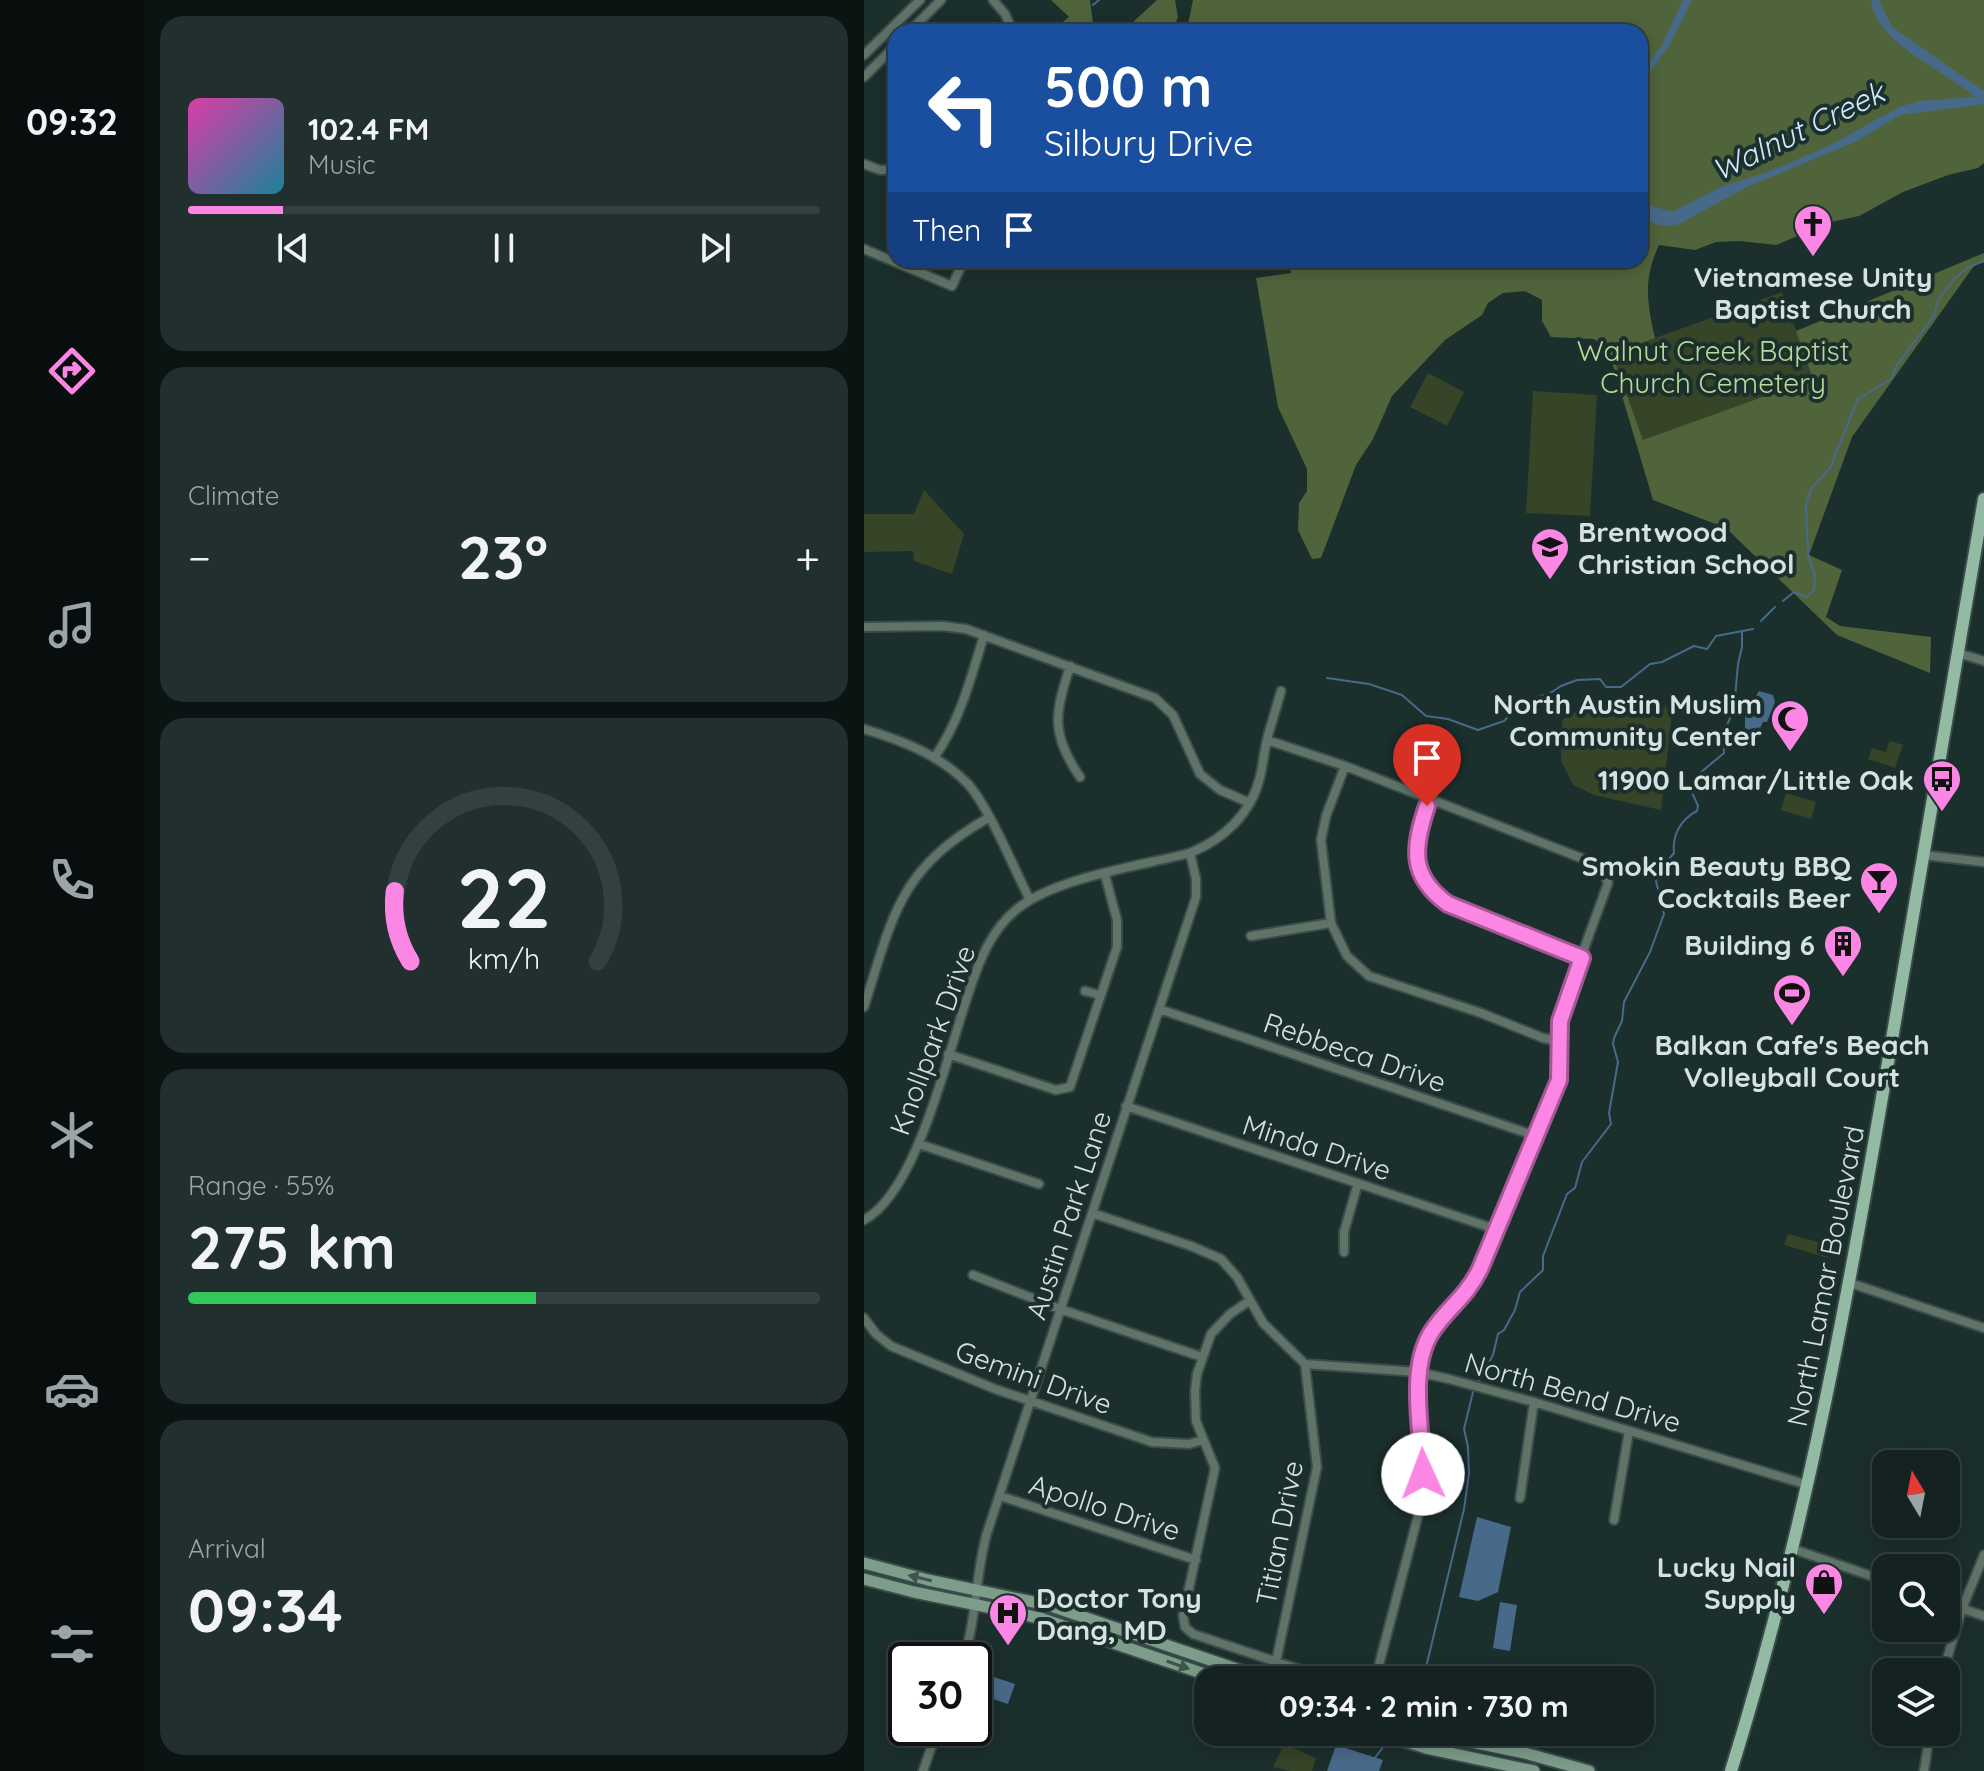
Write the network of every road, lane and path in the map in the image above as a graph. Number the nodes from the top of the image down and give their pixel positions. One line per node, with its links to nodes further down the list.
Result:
1 (920, 0): 4 (street)
2 (941, 0): 7 (street)
3 (993, 0): 8 (street)
4 (901, 19): 5 (street); 6 (street)
5 (896, 24)
6 (906, 24)
7 (919, 24)
8 (1009, 24)
9 (888, 32): 11 (street)
10 (888, 53): 12 (street)
11 (864, 55)
12 (864, 77)
13 (864, 164): 14 (street)
14 (888, 170)
15 (864, 249): 16 (street)
16 (888, 259)
17 (909, 268): 18 (street)
18 (960, 268)
19 (1984, 499): 22 (main road, North Lamar Boulevard)
20 (864, 627): 21 (street)
21 (984, 635): 24 (street); 28 (street)
22 (1958, 653): 23 (street); 35 (main road, North Lamar Boulevard)
23 (1984, 661)
24 (1070, 666): 30 (street); 32 (street)
25 (1281, 691): 27 (street, Knollpark Drive)
26 (864, 729): 28 (street)
27 (1267, 740): 29 (street); 32 (street, Knollpark Drive)
28 (934, 758): 33 (street)
29 (1345, 766): 31 (street); 39 (street)
30 (1080, 777)
31 (1429, 799): 41 (street); 41 (street)
32 (1250, 803): 34 (street, Knollpark Drive)
33 (988, 818): 38 (street); 44 (street)
34 (1190, 853): 37 (street, Knollpark Drive); 45 (street, Austin Park Lane)
35 (1924, 855): 36 (street); 58 (main road, North Lamar Boulevard)
36 (1984, 862)
37 (1105, 875): 38 (street, Knollpark Drive); 43 (street)
38 (1030, 900): 47 (street, Knollpark Drive)
39 (1331, 923): 40 (street); 46 (street)
40 (1251, 936)
41 (1582, 958): 46 (street)
42 (1085, 991): 43 (street)
43 (1100, 995): 47 (street)
44 (864, 1007)
45 (1159, 1009): 48 (street, Austin Park Lane); 49 (street, Rebbeca Drive)
46 (1559, 1041): 49 (street)
47 (948, 1054): 50 (street, Knollpark Drive)
48 (1126, 1106): 51 (street, Minda Drive); 53 (street, Austin Park Lane)
49 (1536, 1136): 55 (street)
50 (919, 1144): 52 (street); 54 (street, Knollpark Drive)
51 (1358, 1183): 55 (street, Minda Drive); 56 (street)
52 (1039, 1184)
53 (1092, 1213): 59 (street); 60 (street, Austin Park Lane)
54 (864, 1220)
55 (1495, 1229): 65 (street)
56 (1344, 1252)
57 (973, 1275): 60 (street)
58 (1850, 1283): 62 (street); 70 (main road, North Lamar Boulevard)
59 (1249, 1301): 63 (street); 64 (street)
60 (1060, 1309): 63 (street); 66 (street, Austin Park Lane)
61 (864, 1318): 66 (street, Gemini Drive)
62 (1984, 1328)
63 (1202, 1357): 69 (street)
64 (1305, 1364): 65 (street, North Bend Drive); 88 (street, Titian Drive)
65 (1418, 1372): 67 (street, North Bend Drive); 91 (street)
66 (1032, 1402): 69 (street, Gemini Drive); 71 (street, Austin Park Lane)
67 (1534, 1402): 68 (street, North Bend Drive); 72 (street)
68 (1629, 1431): 70 (street, North Bend Drive); 73 (street)
69 (1203, 1440): 76 (street)
70 (1809, 1485): 74 (main road, North Lamar Boulevard)
71 (1000, 1496): 76 (street, Apollo Drive); 80 (street, Austin Park Lane)
72 (1520, 1498)
73 (1614, 1520)
74 (1793, 1549): 78 (street); 102 (main road, North Lamar Boulevard)
75 (1984, 1555): 82 (street)
76 (1196, 1560): 88 (street)
77 (864, 1563): 80 (main road, one-way to 77)
78 (1872, 1576)
79 (864, 1579): 81 (main road)
80 (976, 1590): 81 (street, Austin Park Lane); 84 (main road)
81 (974, 1605): 85 (main road); 86 (street, Austin Park Lane)
82 (1962, 1609): 83 (street); 87 (street)
83 (1984, 1616)
84 (1087, 1618): 85 (main road); 89 (main road)
85 (1082, 1633): 92 (main road, one-way to 92)
86 (969, 1642)
87 (1947, 1658)
88 (1276, 1662): 90 (street)
89 (1228, 1666)
90 (1288, 1666)
91 (1379, 1666)
92 (1194, 1671)
93 (932, 1746): 99 (street)
94 (1420, 1746): 98 (main road)
95 (1490, 1746): 97 (main road)
96 (1928, 1746): 103 (street)
97 (1499, 1748): 98 (main road); 101 (main road)
98 (1497, 1763): 100 (main road)
99 (923, 1771)
100 (1534, 1771)
101 (1589, 1771)
102 (1731, 1771)
103 (1924, 1771)

